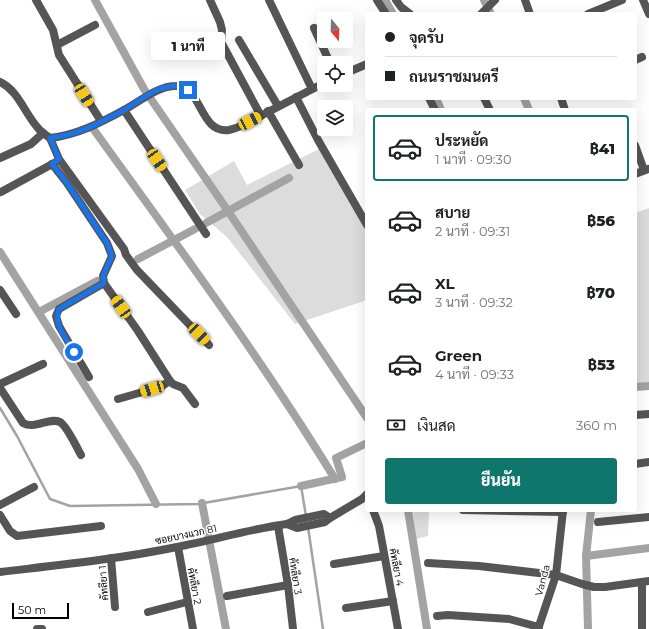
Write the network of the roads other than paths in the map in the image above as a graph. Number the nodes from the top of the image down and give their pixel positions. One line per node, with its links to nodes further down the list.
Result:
1 (36, 0): 19 (street)
2 (210, 0): 29 (street)
3 (269, 0): 25 (street)
4 (377, 0): 10 (street)
5 (396, 0): 11 (street)
6 (525, 0): 13 (street)
7 (622, 0): 14 (street)
8 (643, 0): 15 (street)
9 (494, 1): 12 (street)
10 (385, 12)
11 (407, 12)
12 (483, 12)
13 (529, 12)
14 (593, 12)
15 (649, 14)
16 (95, 25): 19 (street)
17 (314, 28): 20 (street)
18 (239, 40): 27 (street)
19 (57, 45): 30 (street)
20 (327, 56)
21 (365, 65): 22 (street)
22 (353, 70)
23 (0, 82): 31 (street)
24 (317, 86): 25 (street)
25 (312, 88): 26 (street)
26 (296, 97): 27 (street); 41 (street)
27 (278, 106): 29 (street)
28 (124, 110): 29 (street); 30 (street); 42 (street)
29 (265, 113): 37 (street)
30 (101, 121): 32 (street)
31 (43, 133): 32 (street); 34 (street)
32 (50, 138): 35 (street)
33 (637, 149): 38 (street)
34 (0, 158)
35 (59, 159): 36 (street); 43 (street)
36 (52, 164): 40 (street); 44 (street)
37 (299, 165)
38 (647, 169): 39 (street)
39 (637, 173)
40 (1, 192)
41 (365, 222)
42 (206, 234)
43 (116, 238): 44 (street); 48 (street)
44 (107, 243): 45 (street)
45 (104, 283): 50 (street); 51 (street)
46 (0, 290): 47 (street)
47 (16, 314)
48 (209, 345)
49 (43, 364): 52 (street)
50 (89, 377)
51 (170, 381): 54 (street); 55 (street)
52 (0, 384)
53 (0, 388): 58 (street)
54 (118, 399)
55 (195, 404)
56 (649, 414): 57 (street)
57 (637, 415)
58 (81, 455)
59 (649, 462): 60 (street)
60 (637, 464)
61 (34, 487): 63 (street)
62 (365, 499): 70 (street, ซอยบางแวก 81)
63 (0, 505)
64 (374, 512): 72 (street, คัทลียา 4)
65 (563, 512): 77 (street, Vanda)
66 (0, 515): 69 (street)
67 (649, 517): 68 (street)
68 (598, 522)
69 (101, 526)
70 (278, 526): 71 (street, ซอยบางแวก 81); 79 (street, คัทลียา 3)
71 (178, 547): 73 (street, ซอยบางแวก 81); 82 (street, คัทลียา 2)
72 (384, 556): 75 (street); 81 (street, คัทลียา 4)
73 (111, 558): 76 (street, ซอยบางแวก 81); 83 (street, คัทลียา 1)
74 (428, 563): 77 (street)
75 (334, 564)
76 (0, 572)
77 (556, 575): 78 (street); 87 (street, Vanda)
78 (645, 581): 93 (street)
79 (288, 586): 80 (street); 91 (street, คัทลียา 3)
80 (227, 596)
81 (393, 601): 84 (street); 92 (street, คัทลียา 4)
82 (188, 602): 85 (street); 90 (street, คัทลียา 2)
83 (115, 607)
84 (346, 608)
85 (148, 612)
86 (437, 616): 87 (street)
87 (538, 628)
88 (37, 629): 89 (street)
89 (42, 629)
90 (193, 629)
91 (293, 629)
92 (398, 629)
93 (642, 629)

